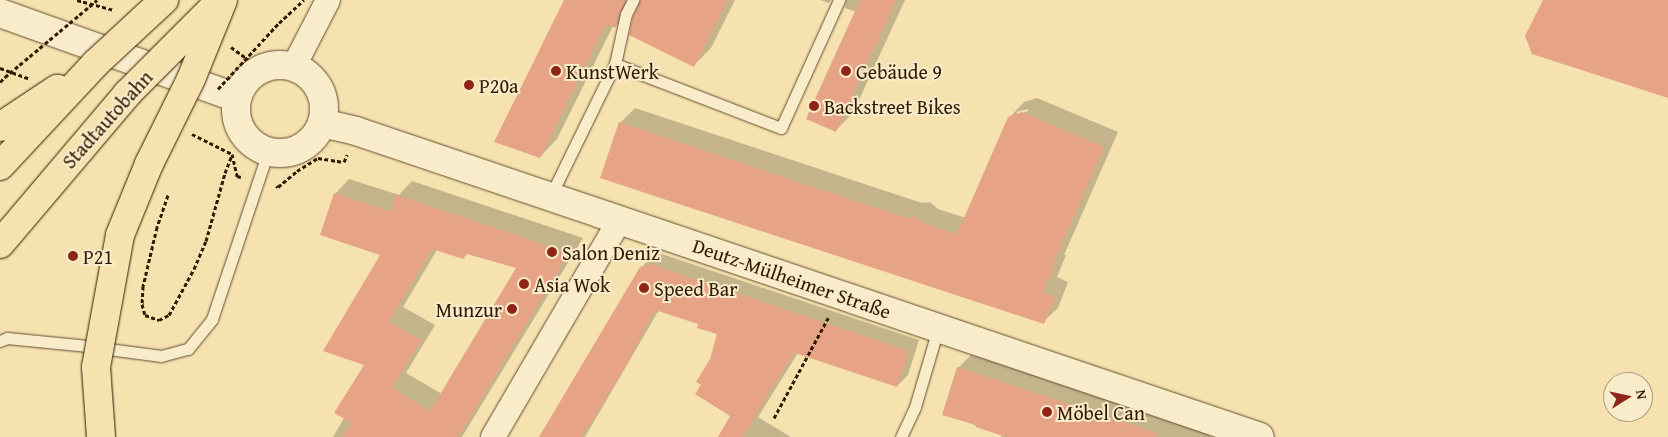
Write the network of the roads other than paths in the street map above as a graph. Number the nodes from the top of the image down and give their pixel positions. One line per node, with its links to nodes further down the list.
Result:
1 (164, 0): 7 (highway, bridge)
2 (222, 0): 17 (highway, Stadtautobahn, bridge); 21 (highway, bridge)
3 (328, 0): 9 (street)
4 (633, 0): 8 (lane)
5 (839, 0): 8 (lane)
6 (0, 13): 10 (street)
7 (96, 63): 12 (highway, bridge); 14 (highway, bridge)
8 (615, 64): 15 (lane)
9 (294, 66): 10 (street); 11 (street)
10 (224, 97): 13 (street)
11 (322, 123): 13 (street); 15 (street, Deutz-Mülheimer Straße)
12 (0, 127)
13 (268, 152): 19 (lane)
14 (0, 166)
15 (550, 197): 16 (street, Deutz-Mülheimer Straße)
16 (620, 220): 18 (street, Deutz-Mülheimer Straße); 22 (street)
17 (0, 244)
18 (938, 329): 20 (street, Deutz-Mülheimer Straße); 23 (lane)
19 (0, 340)
20 (1218, 430): 24 (street, Deutz-Mülheimer Straße)
21 (101, 437)
22 (493, 437)
23 (901, 437)
24 (1260, 437)

